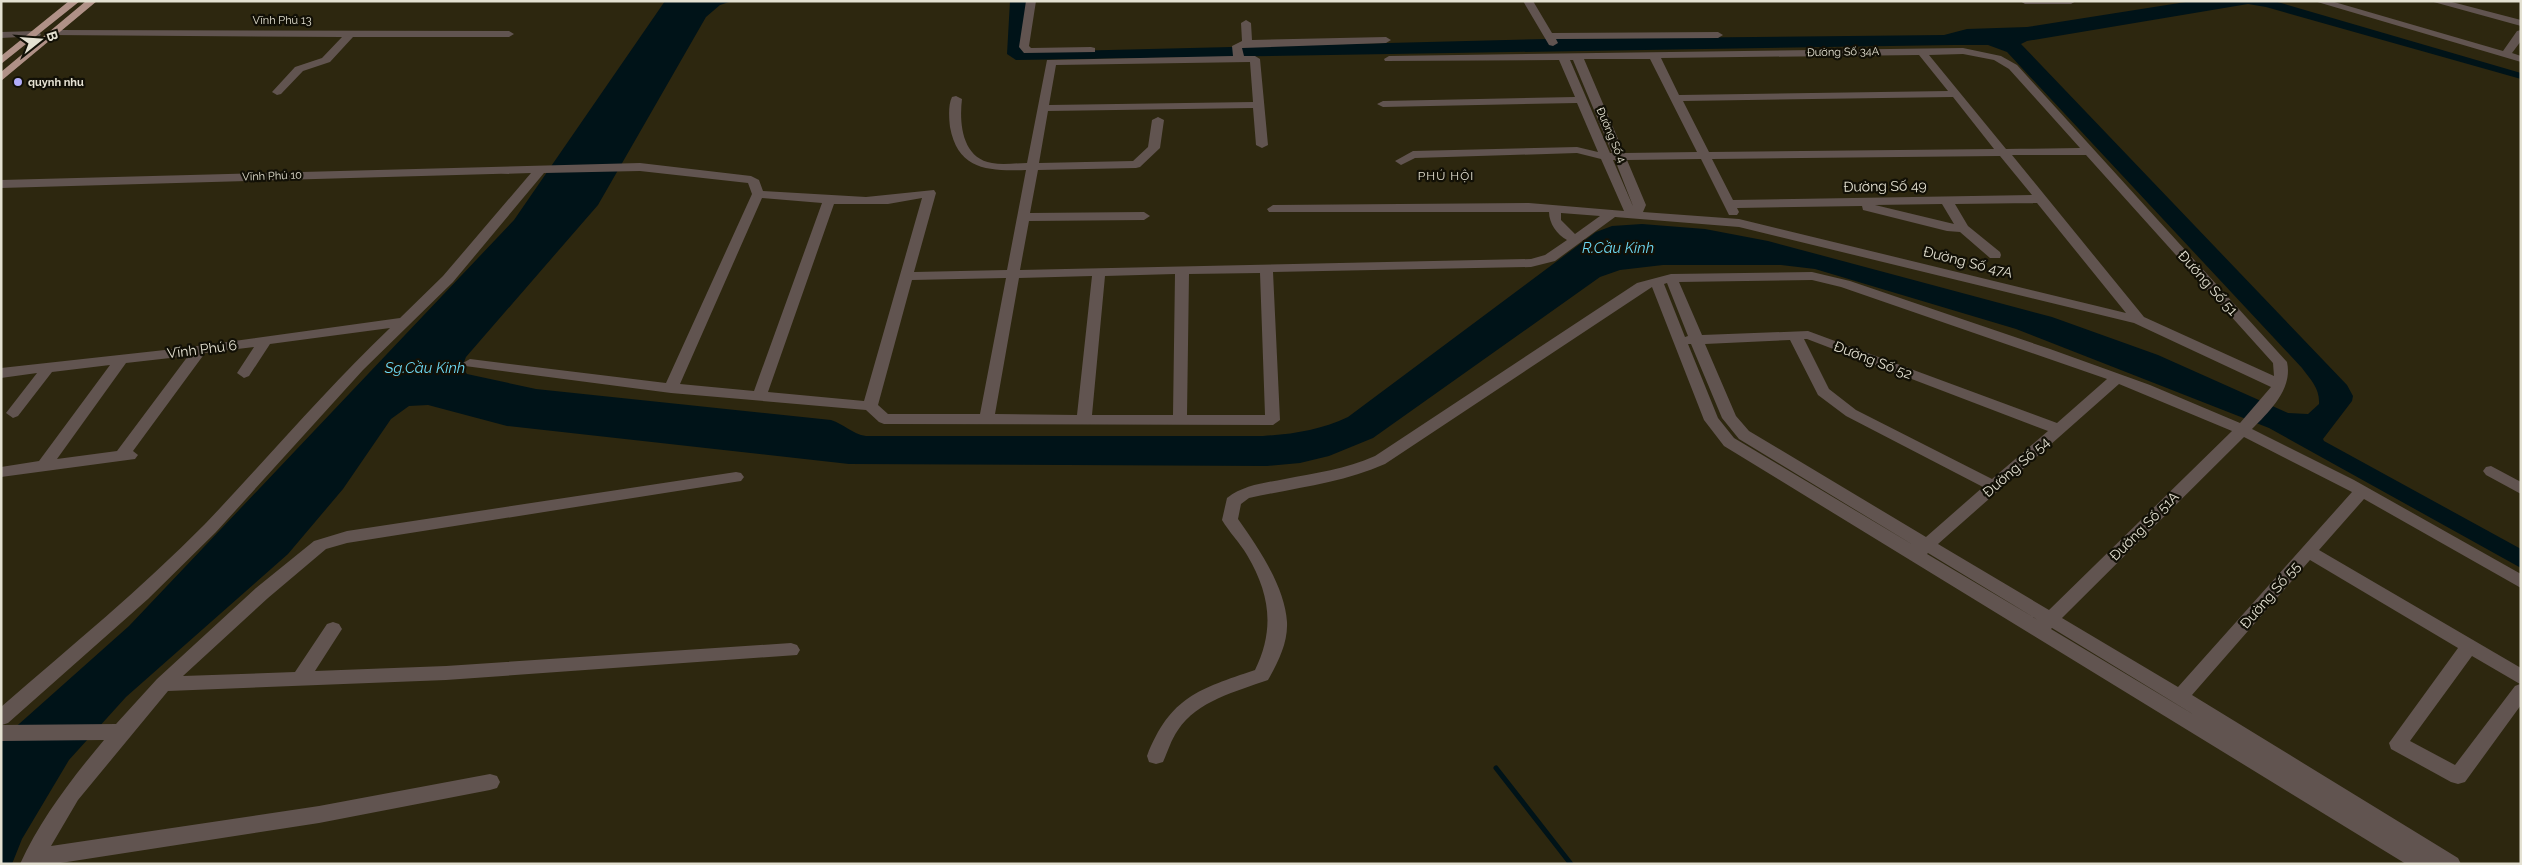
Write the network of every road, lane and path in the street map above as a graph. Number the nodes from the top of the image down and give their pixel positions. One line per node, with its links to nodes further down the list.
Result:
1 (75, 1): 15 (highway)
2 (92, 1): 12 (highway)
3 (1031, 1): 23 (street)
4 (1528, 1): 19 (street)
5 (2025, 1): 6 (street)
6 (2071, 1)
7 (2319, 1): 9 (street)
8 (2435, 1): 11 (street)
9 (2335, 4): 24 (street)
10 (1246, 23): 21 (street)
11 (2521, 23)
12 (54, 33): 13 (street, Vĩnh Phú 13); 15 (highway); 31 (highway)
13 (351, 33): 16 (street, Vĩnh Phú 13); 32 (street)
14 (2521, 33): 24 (street)
15 (36, 34): 17 (street); 30 (highway)
16 (509, 34)
17 (1, 35)
18 (1718, 35): 19 (street)
19 (1549, 37): 25 (street)
20 (1386, 40): 21 (street)
21 (1241, 51): 23 (street); 38 (street)
22 (1920, 51): 26 (street, Đường Số 34A); 33 (street); 42 (street, Đường Số 34A)
23 (1091, 52): 39 (street)
24 (2506, 54): 29 (street)
25 (1559, 55): 27 (street, Đường Số 34A); 28 (street, Đường Số 34A); 36 (street)
26 (1654, 55): 27 (street, Đường Số 34A); 34 (street)
27 (1577, 56): 46 (street, Đường Số 4)
28 (1389, 58)
29 (2521, 58)
30 (1, 61)
31 (1, 78)
32 (277, 92)
33 (1956, 94): 34 (street); 43 (street)
34 (1675, 98): 44 (street)
35 (956, 100): 47 (street)
36 (1581, 100): 37 (street); 45 (street)
37 (1383, 104)
38 (1258, 105): 39 (street); 41 (street)
39 (1042, 108): 47 (street)
40 (1158, 120): 47 (street)
41 (1262, 146)
42 (2085, 147): 43 (street); 84 (street, Đường Số 51)
43 (1999, 148): 44 (street); 51 (street)
44 (1703, 152): 46 (street); 55 (street)
45 (1601, 154): 45 (street); 46 (street); 59 (street)
46 (1619, 154): 59 (street, Đường Số 4)
47 (1032, 167): 61 (street)
48 (547, 168): 49 (street, Vĩnh Phú 10); 50 (street, Vĩnh Phú 10); 73 (street)
49 (1, 184)
50 (758, 194): 53 (street); 85 (street)
51 (2040, 199): 52 (street, Đường Số 49); 72 (street)
52 (1946, 200): 54 (street, Đường Số 49); 63 (street)
53 (829, 201): 70 (street); 86 (street)
54 (1846, 202): 55 (street, Đường Số 49); 63 (street)
55 (1729, 204): 62 (street)
56 (1273, 209): 57 (street, Đường Số 47A)
57 (1556, 210): 58 (street, Đường Số 47A); 64 (street)
58 (1613, 213): 59 (street, Đường Số 47A); 64 (street)
59 (1636, 214): 62 (street, Đường Số 47A)
60 (1144, 216): 61 (street)
61 (1023, 217): 69 (street)
62 (1740, 224): 72 (street, Đường Số 47A)
63 (1963, 228): 65 (street)
64 (1578, 240): 66 (street)
65 (1995, 255)
66 (1266, 269): 67 (street); 91 (street)
67 (1182, 271): 68 (street); 91 (street)
68 (1099, 272): 69 (street); 90 (street)
69 (1013, 274): 70 (street); 89 (street)
70 (906, 276): 87 (street)
71 (1664, 280): 75 (street); 83 (street); 116 (street)
72 (2139, 320): 84 (street, Đường Số 47A)
73 (402, 322): 76 (street, Vĩnh Phú 6); 113 (street)
74 (1795, 336): 75 (street, Đường Số 52); 93 (street, Đường Số 52); 98 (street)
75 (1688, 340): 101 (street)
76 (265, 341): 77 (street, Vĩnh Phú 6); 82 (street)
77 (200, 350): 78 (street, Vĩnh Phú 6); 94 (street)
78 (122, 359): 80 (street, Vĩnh Phú 6); 94 (street)
79 (470, 363): 85 (street)
80 (47, 368): 81 (street, Vĩnh Phú 6); 88 (street)
81 (1, 373)
82 (244, 373)
83 (2116, 379): 92 (street); 93 (street, Đường Số 54)
84 (2280, 384): 92 (street)
85 (671, 388): 86 (street)
86 (759, 396): 87 (street)
87 (870, 406): 89 (street)
88 (14, 413)
89 (986, 419): 90 (street)
90 (1084, 420): 91 (street)
91 (1180, 420)
92 (2246, 426): 100 (street); 104 (street, Đường Số 51A)
93 (2058, 429): 98 (street, Đường Số 54)
94 (44, 466): 96 (street)
95 (2491, 471): 99 (street)
96 (1, 472)
97 (736, 477): 110 (street)
98 (1993, 486): 101 (street, Đường Số 54)
99 (2521, 489)
100 (2360, 492): 102 (street, Đường Số 55); 103 (street)
101 (1921, 550): 104 (street)
102 (2308, 551): 106 (street); 112 (street, Đường Số 55)
103 (2521, 582)
104 (2044, 624): 112 (street); 119 (street)
105 (333, 629): 109 (street)
106 (2469, 647): 108 (street); 111 (street)
107 (791, 650): 109 (street)
108 (2521, 677)
109 (301, 678): 110 (street)
110 (163, 684): 114 (street)
111 (2521, 691)
112 (2180, 697): 120 (street)
113 (1, 718)
114 (121, 732): 115 (street); 118 (street)
115 (1, 734)
116 (1156, 756)
117 (490, 782): 118 (street)
118 (31, 861)
119 (2424, 864)
120 (2450, 864)

